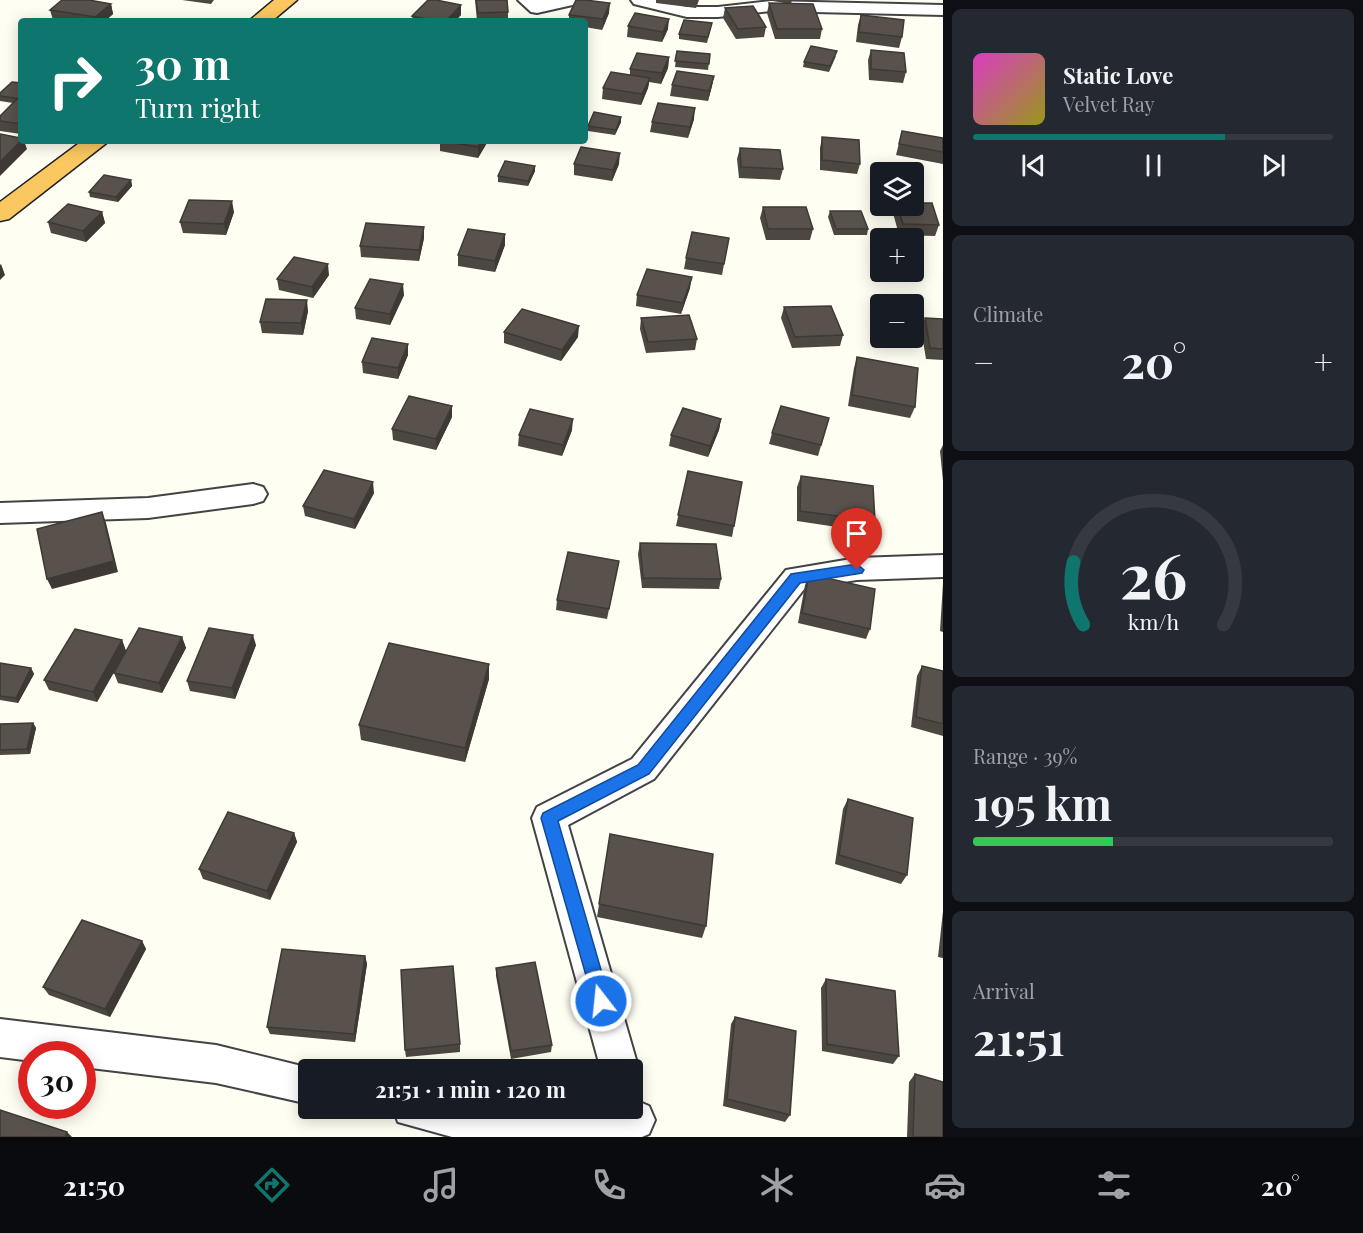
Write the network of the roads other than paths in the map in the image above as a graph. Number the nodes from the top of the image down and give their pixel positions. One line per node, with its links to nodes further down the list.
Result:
1 (287, 0): 6 (highway)
2 (527, 0): 3 (street)
3 (572, 0)
4 (640, 0): 5 (street)
5 (943, 10)
6 (263, 18)
7 (93, 144): 8 (highway)
8 (0, 214)
9 (253, 494): 10 (street)
10 (0, 513)
11 (943, 566): 13 (street)
12 (0, 1038): 14 (street)
13 (617, 1059)
14 (298, 1083)
15 (459, 1119): 17 (street)
16 (635, 1122): 17 (street)
17 (536, 1137)

